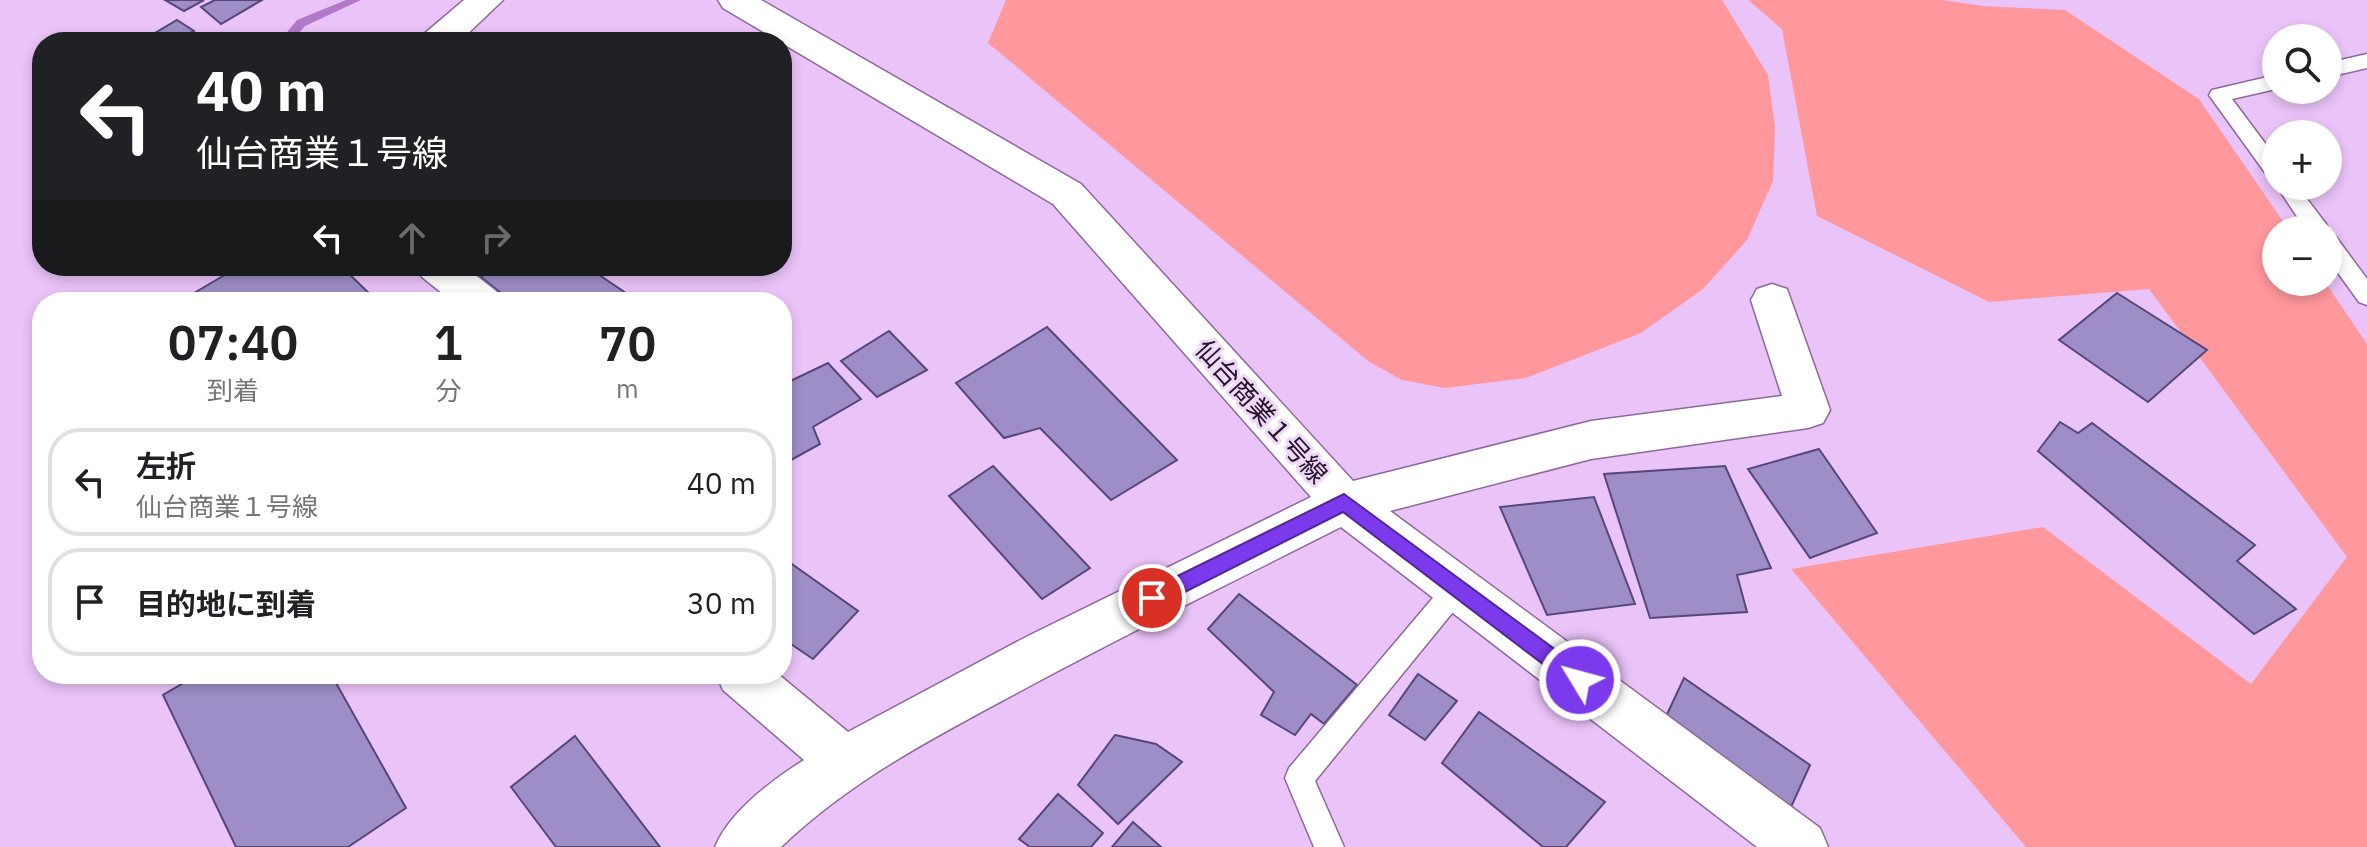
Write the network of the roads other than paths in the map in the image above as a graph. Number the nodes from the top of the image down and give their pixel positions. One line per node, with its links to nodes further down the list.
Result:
1 (486, 0): 3 (street)
2 (735, 0): 4 (street, 仙台商業１号線)
3 (449, 32)
4 (790, 32)
5 (792, 33): 15 (street, 仙台商業１号線)
6 (2367, 61): 7 (lane)
7 (2342, 67)
8 (2262, 85): 9 (lane)
9 (2262, 154)
10 (2342, 262): 13 (lane)
11 (448, 276): 12 (street)
12 (468, 292)
13 (2367, 296)
14 (1772, 300): 15 (street)
15 (1344, 503): 16 (street); 18 (street, 仙台商業１号線)
16 (1457, 588): 20 (lane); 21 (street)
17 (753, 684): 18 (street)
18 (846, 763): 19 (street, 仙台商業１号線)
19 (742, 847)
20 (1329, 847)
21 (1801, 847)

